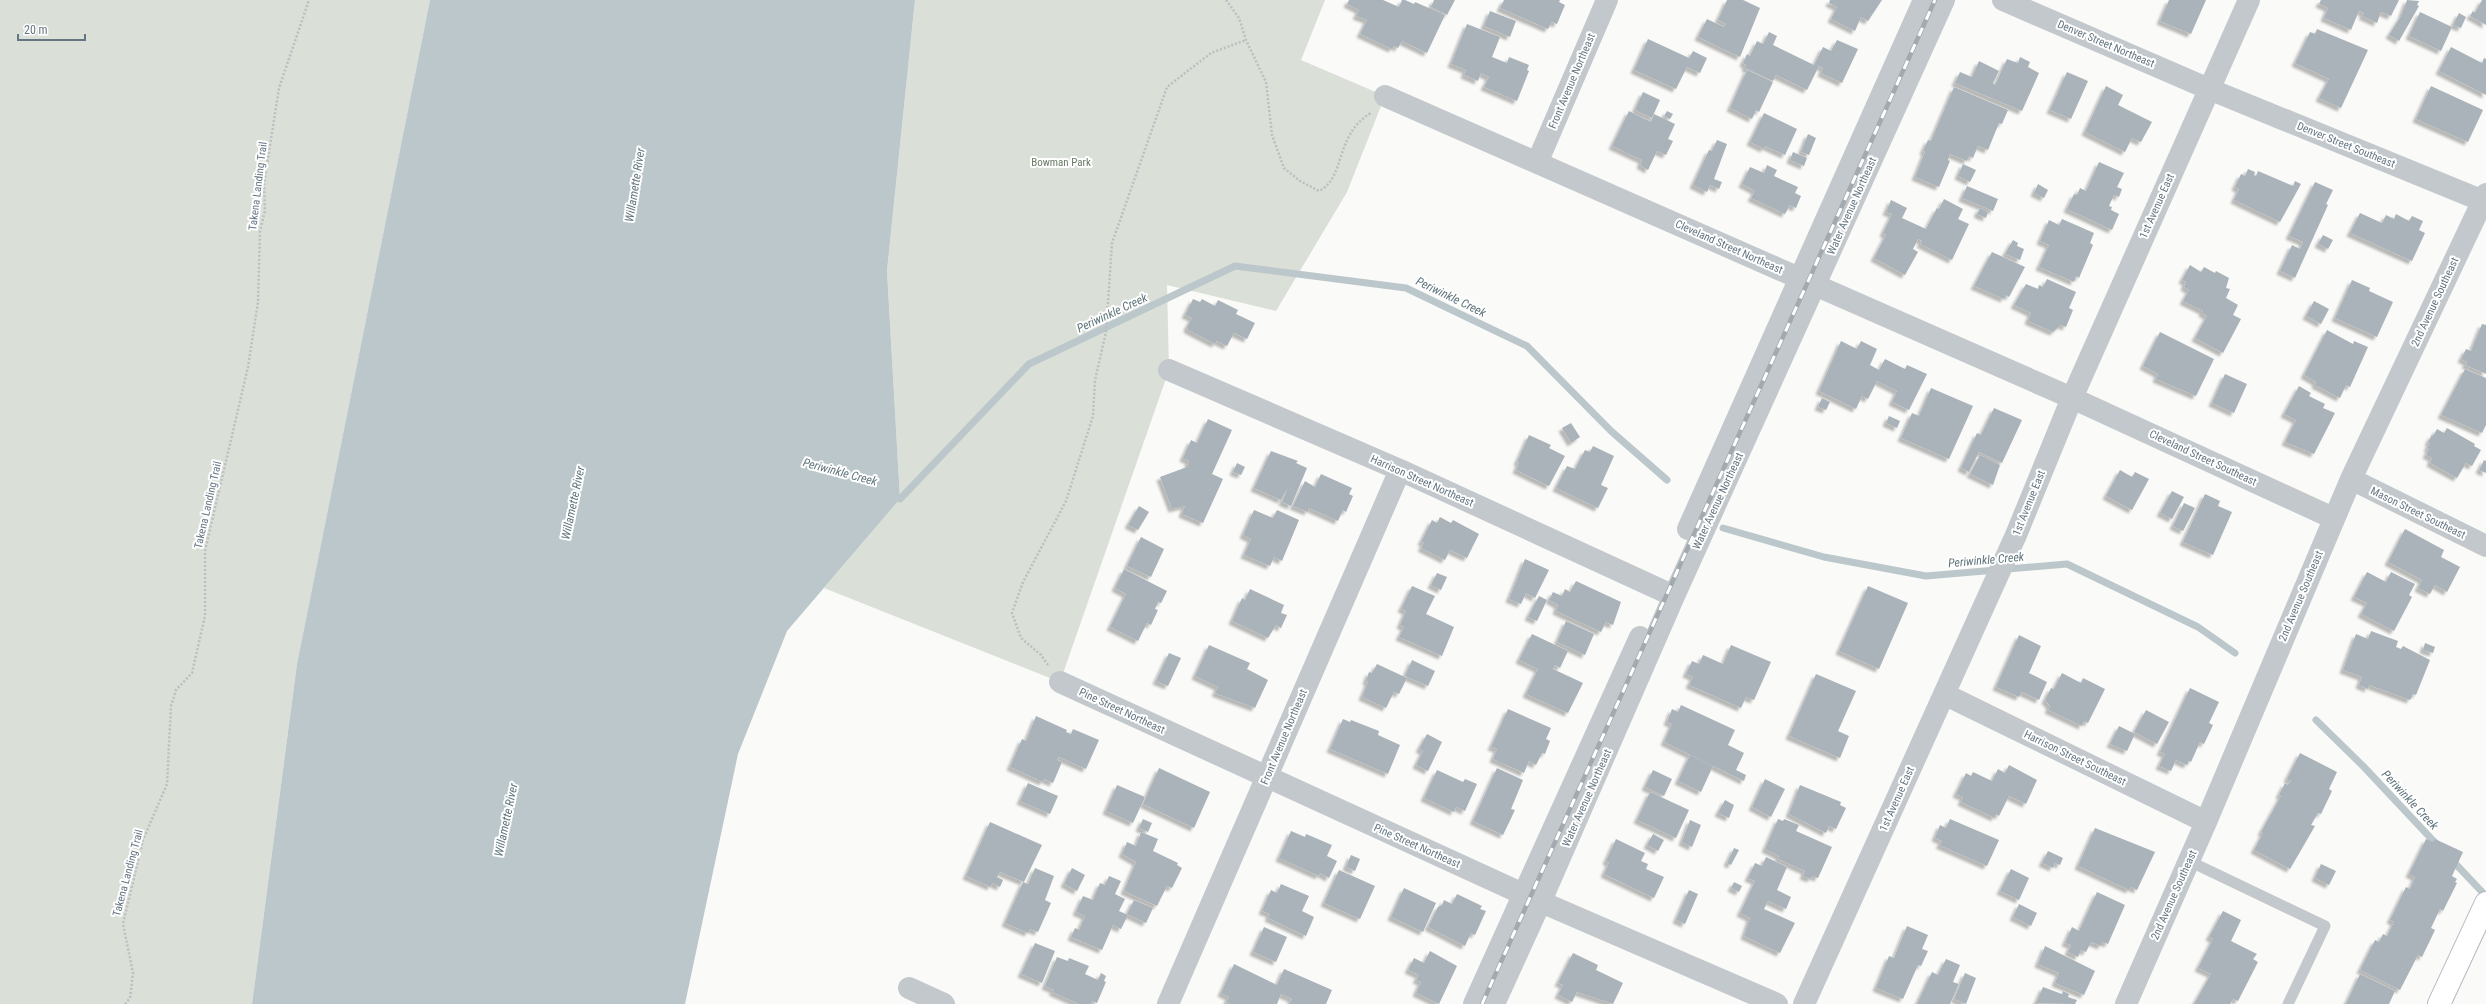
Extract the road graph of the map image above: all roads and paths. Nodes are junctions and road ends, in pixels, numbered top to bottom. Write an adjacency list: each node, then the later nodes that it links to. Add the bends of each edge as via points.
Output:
1 (309, 0): 29 (path, Takena Landing Trail, via 279,88 264,184 265,211 260,231 258,302 248,367 205,551 205,616 192,673 176,690 171,706 167,784 143,840 123,924 133,973 130,998)
2 (1226, 0): 8 (path, via 1239,18)
3 (1607, 0): 11 (street, Front Avenue Northeast)
4 (1924, 0): 13 (street, Water Avenue Northeast)
5 (1944, 0): 13 (street, Water Avenue Northeast)
6 (2003, 0): 9 (street, Denver Street Northeast)
7 (2249, 0): 9 (street, 1st Avenue East)
8 (1246, 40): 10 (path, via 1266,82 1272,135 1284,168 1300,181 1319,191 1326,188 1335,176 1345,141 1353,127 1375,111); 21 (path, via 1211,53 1167,87 1112,243 1106,332 1095,380 1093,416 1066,501 1023,582 1012,613 1021,638 1041,655)
9 (2209, 89): 12 (street, Denver Street Southeast); 15 (street, 1st Avenue East)
10 (1385, 96): 11 (street, Cleveland Street Northeast)
11 (1537, 163): 13 (street, Cleveland Street Northeast)
12 (2484, 198): 17 (street, 2nd Avenue Southeast)
13 (1809, 281): 15 (street, Cleveland Street Northeast); 20 (street, Water Avenue Northeast)
14 (1168, 370): 16 (street, Harrison Street Northeast)
15 (2072, 398): 18 (street, Cleveland Street Southeast); 22 (street, 1st Avenue East, via 2016,535)
16 (1400, 470): 20 (street, Harrison Street Northeast); 23 (street, Front Avenue Northeast)
17 (2351, 479): 18 (street, 2nd Avenue Southeast); 19 (street, Mason Street Southeast)
18 (2333, 518): 24 (street, 2nd Avenue Southeast)
19 (2486, 546)
20 (1668, 593): 26 (street, Water Avenue Northeast)
21 (1060, 682): 23 (street, Pine Street Northeast)
22 (1944, 694): 24 (street, Harrison Street Southeast); 35 (street, 1st Avenue East)
23 (1266, 778): 26 (street, Pine Street Northeast); 31 (street, Front Avenue Northeast)
24 (2206, 822): 25 (street, 2nd Avenue Southeast)
25 (2189, 860): 36 (street, 2nd Avenue Southeast); 37 (lane, via 2325,926)
26 (1533, 898): 32 (street, Water Avenue Northeast); 33 (street, Water Avenue Northeast); 34 (street, Pine Street Northeast)
27 (2486, 904): 38 (main road)
28 (909, 988): 30 (street)
29 (125, 1004)
30 (944, 1004)
31 (1168, 1004)
32 (1474, 1004)
33 (1494, 1004)
34 (1777, 1004)
35 (1804, 1004)
36 (2126, 1004)
37 (2288, 1004)
38 (2439, 1004)

